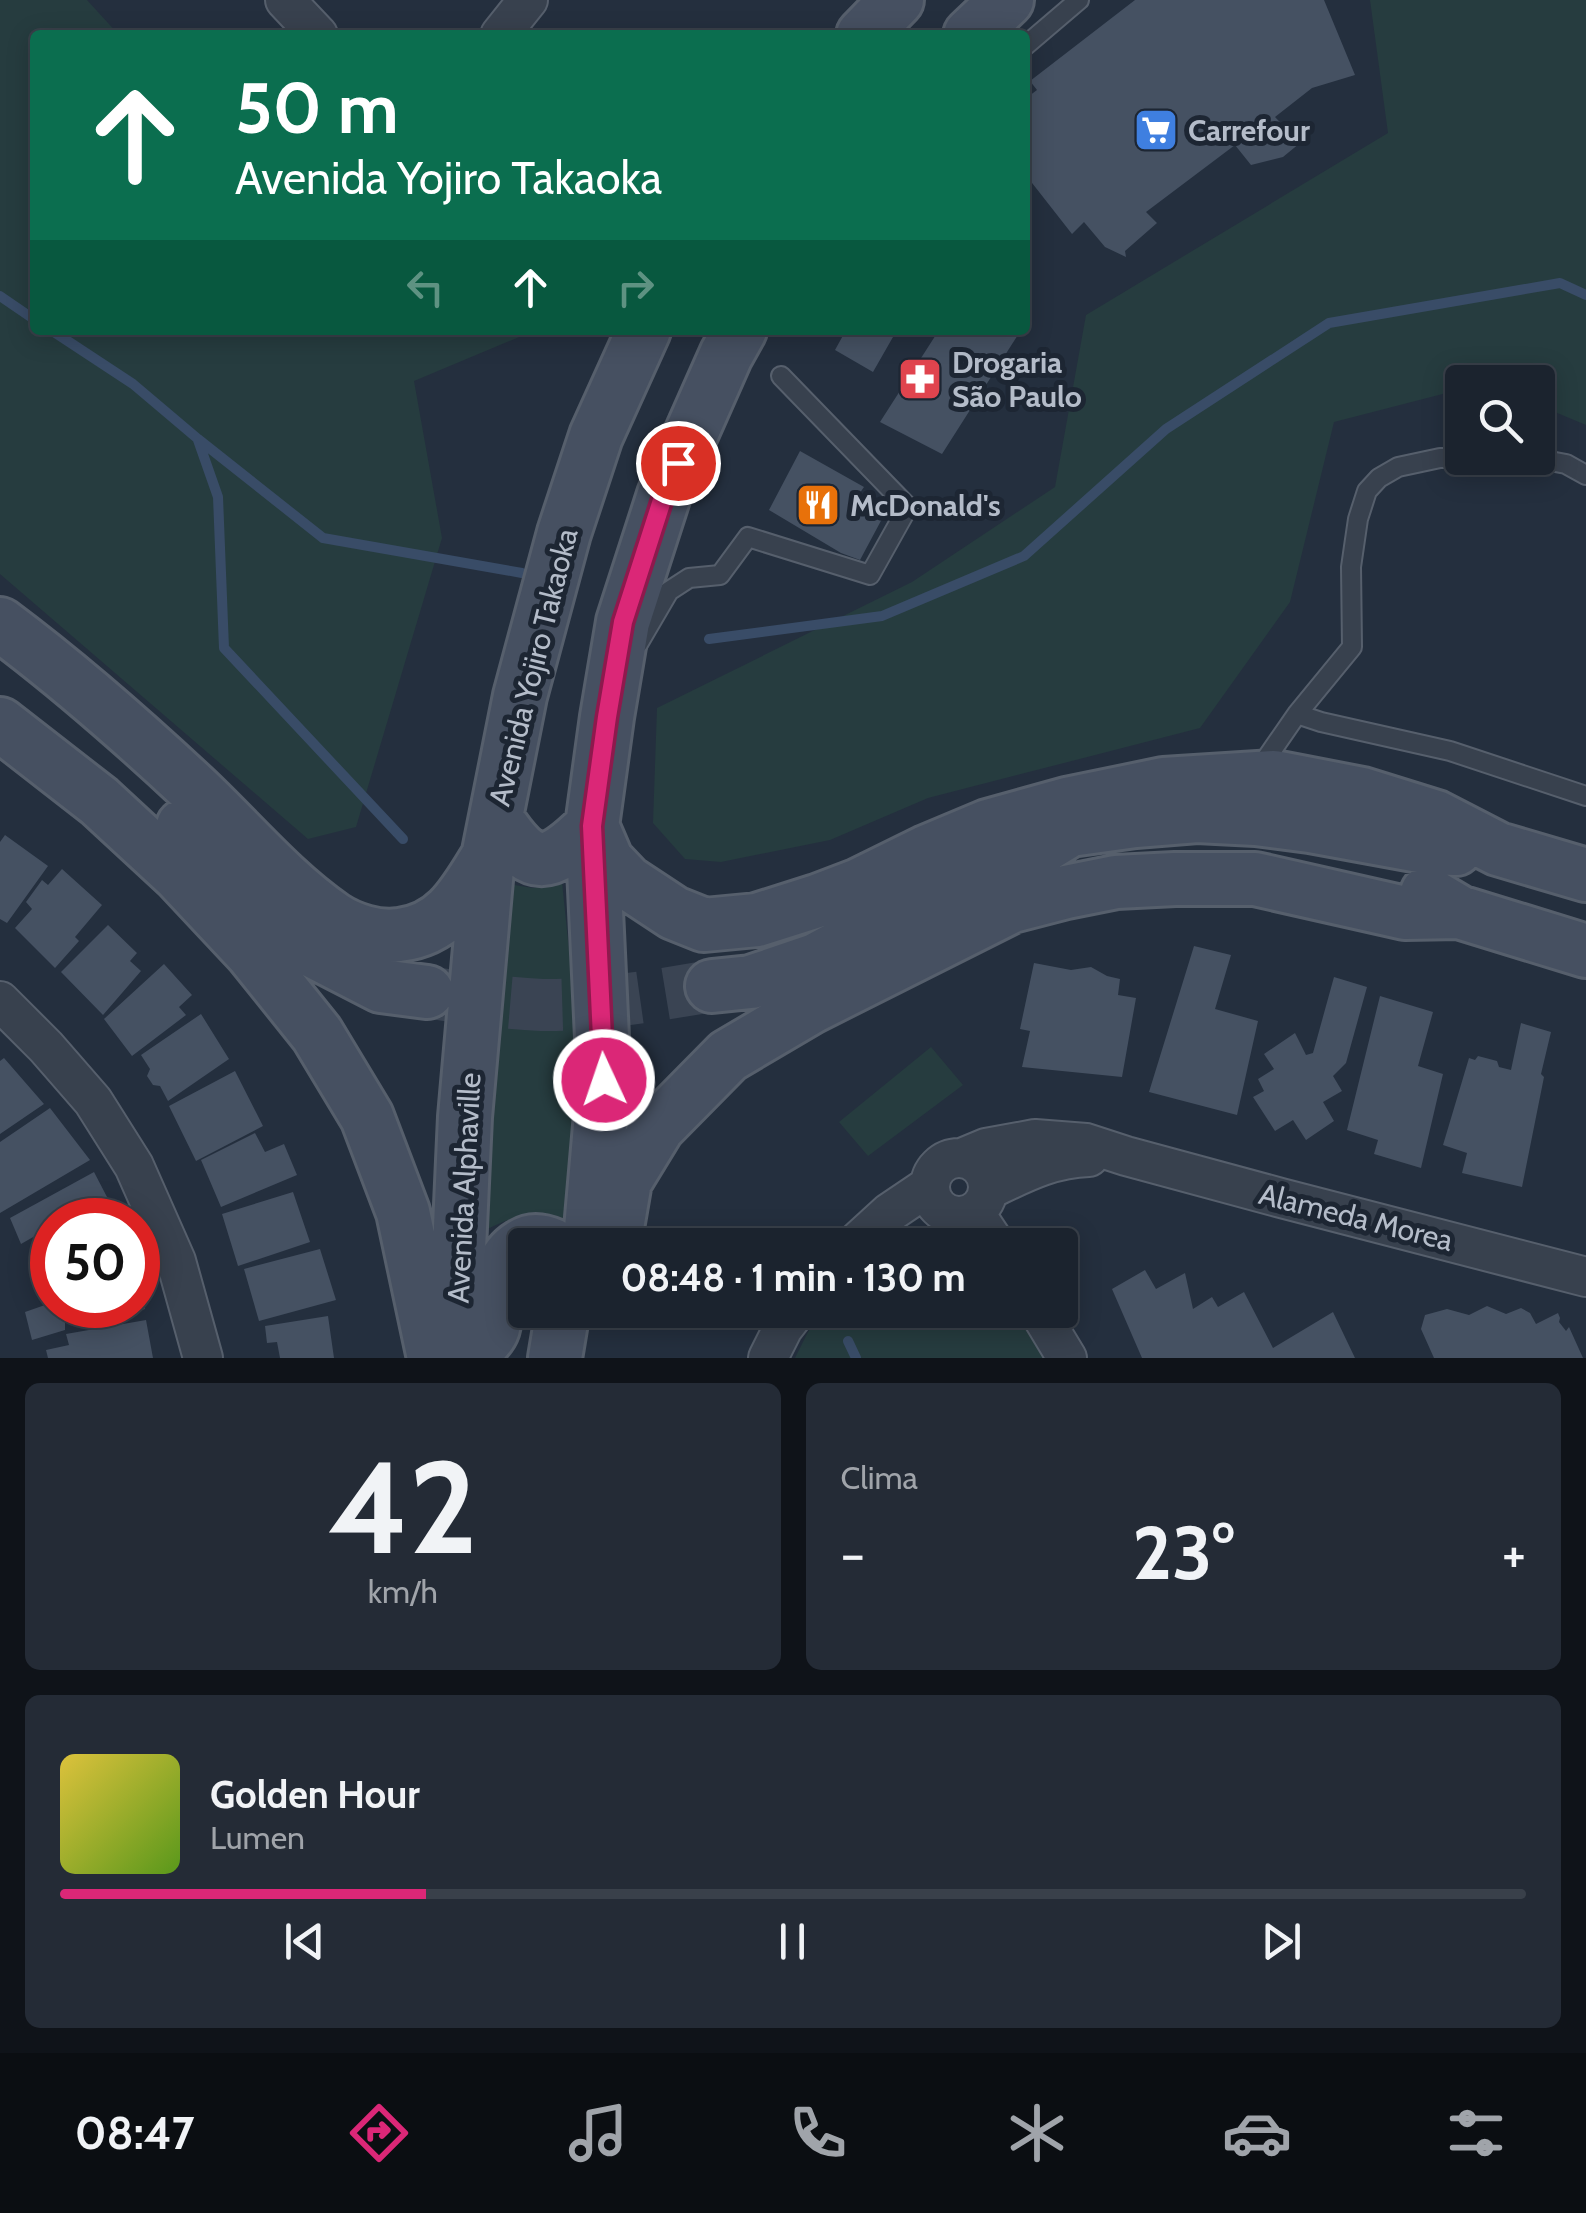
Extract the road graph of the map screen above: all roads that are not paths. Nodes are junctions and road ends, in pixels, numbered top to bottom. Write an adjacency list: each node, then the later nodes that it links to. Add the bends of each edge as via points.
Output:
1 (285, 0): 6 (street)
2 (528, 0): 7 (street)
3 (898, 0): 8 (main road)
4 (1007, 0): 9 (main road)
5 (1079, 0): 10 (lane)
6 (313, 30)
7 (504, 30)
8 (869, 30)
9 (975, 30)
10 (1030, 42)
11 (642, 335): 27 (main road, Avenida Yojiro Takaoka, via 596,436 564,533 520,696)
12 (737, 335): 19 (main road, via 664,494 623,622)
13 (781, 376): 19 (lane, via 908,507 870,576 748,537 720,574 690,578 670,591)
14 (1445, 458): 21 (lane, via 1398,467 1367,491 1351,567 1352,646)
15 (1555, 462): 16 (lane)
16 (1586, 475)
17 (0, 624): 27 (main road, via 336,920 371,934 423,928 456,907)
18 (0, 648): 26 (main road, via 126,762)
19 (612, 687): 25 (main road)
20 (0, 700): 26 (main road)
21 (1297, 714): 23 (lane); 24 (lane, via 1450,752)
22 (0, 724): 52 (main road, via 179,875 317,1034 367,1116 403,1212)
23 (1252, 778): 25 (main road, via 1164,784 1066,804 988,826 817,901 757,920 704,925 627,882 607,861); 28 (main road, via 1274,776 1362,794 1436,817)
24 (1586, 796)
25 (592, 826): 27 (main road, via 548,860); 41 (main road, via 604,1080)
26 (190, 834): 34 (main road, via 280,927 314,951 381,986)
27 (492, 838): 36 (main road, Avenida Yojiro Takaoka)
28 (1498, 849): 29 (main road, via 1430,848 1310,826 1197,816 1070,830); 30 (main road)
29 (1027, 856): 31 (main road, via 1263,851 1410,884); 33 (main road, via 976,874 816,960 752,982)
30 (1586, 875)
31 (1459, 912): 32 (main road); 42 (main road, via 1405,913 1255,879 1116,882 1012,906 728,1056 658,1127 625,1181)
32 (1586, 951)
33 (712, 986)
34 (427, 992)
35 (0, 1001): 51 (street, via 94,1102 134,1166 176,1261)
36 (473, 1018): 53 (main road, Avenida Alphaville, via 458,1274)
37 (1126, 1156): 38 (street, Alameda Morea, via 1086,1143 1035,1139); 40 (street, Alameda Morea, via 1034,1167); 46 (street, Alameda Morea)
38 (962, 1158): 39 (street, via 943,1162); 40 (street, via 985,1172)
39 (929, 1186): 40 (street, via 935,1204 958,1216); 43 (street)
40 (981, 1201): 44 (street)
41 (591, 1228)
42 (617, 1228)
43 (873, 1228)
44 (990, 1228)
45 (508, 1258): 53 (main road, via 492,1333)
46 (1586, 1277)
47 (560, 1328): 54 (main road)
48 (580, 1328): 55 (main road)
49 (784, 1328): 56 (street)
50 (1049, 1328): 57 (street)
51 (203, 1358)
52 (434, 1358)
53 (462, 1358)
54 (555, 1358)
55 (575, 1358)
56 (768, 1358)
57 (1068, 1358)

